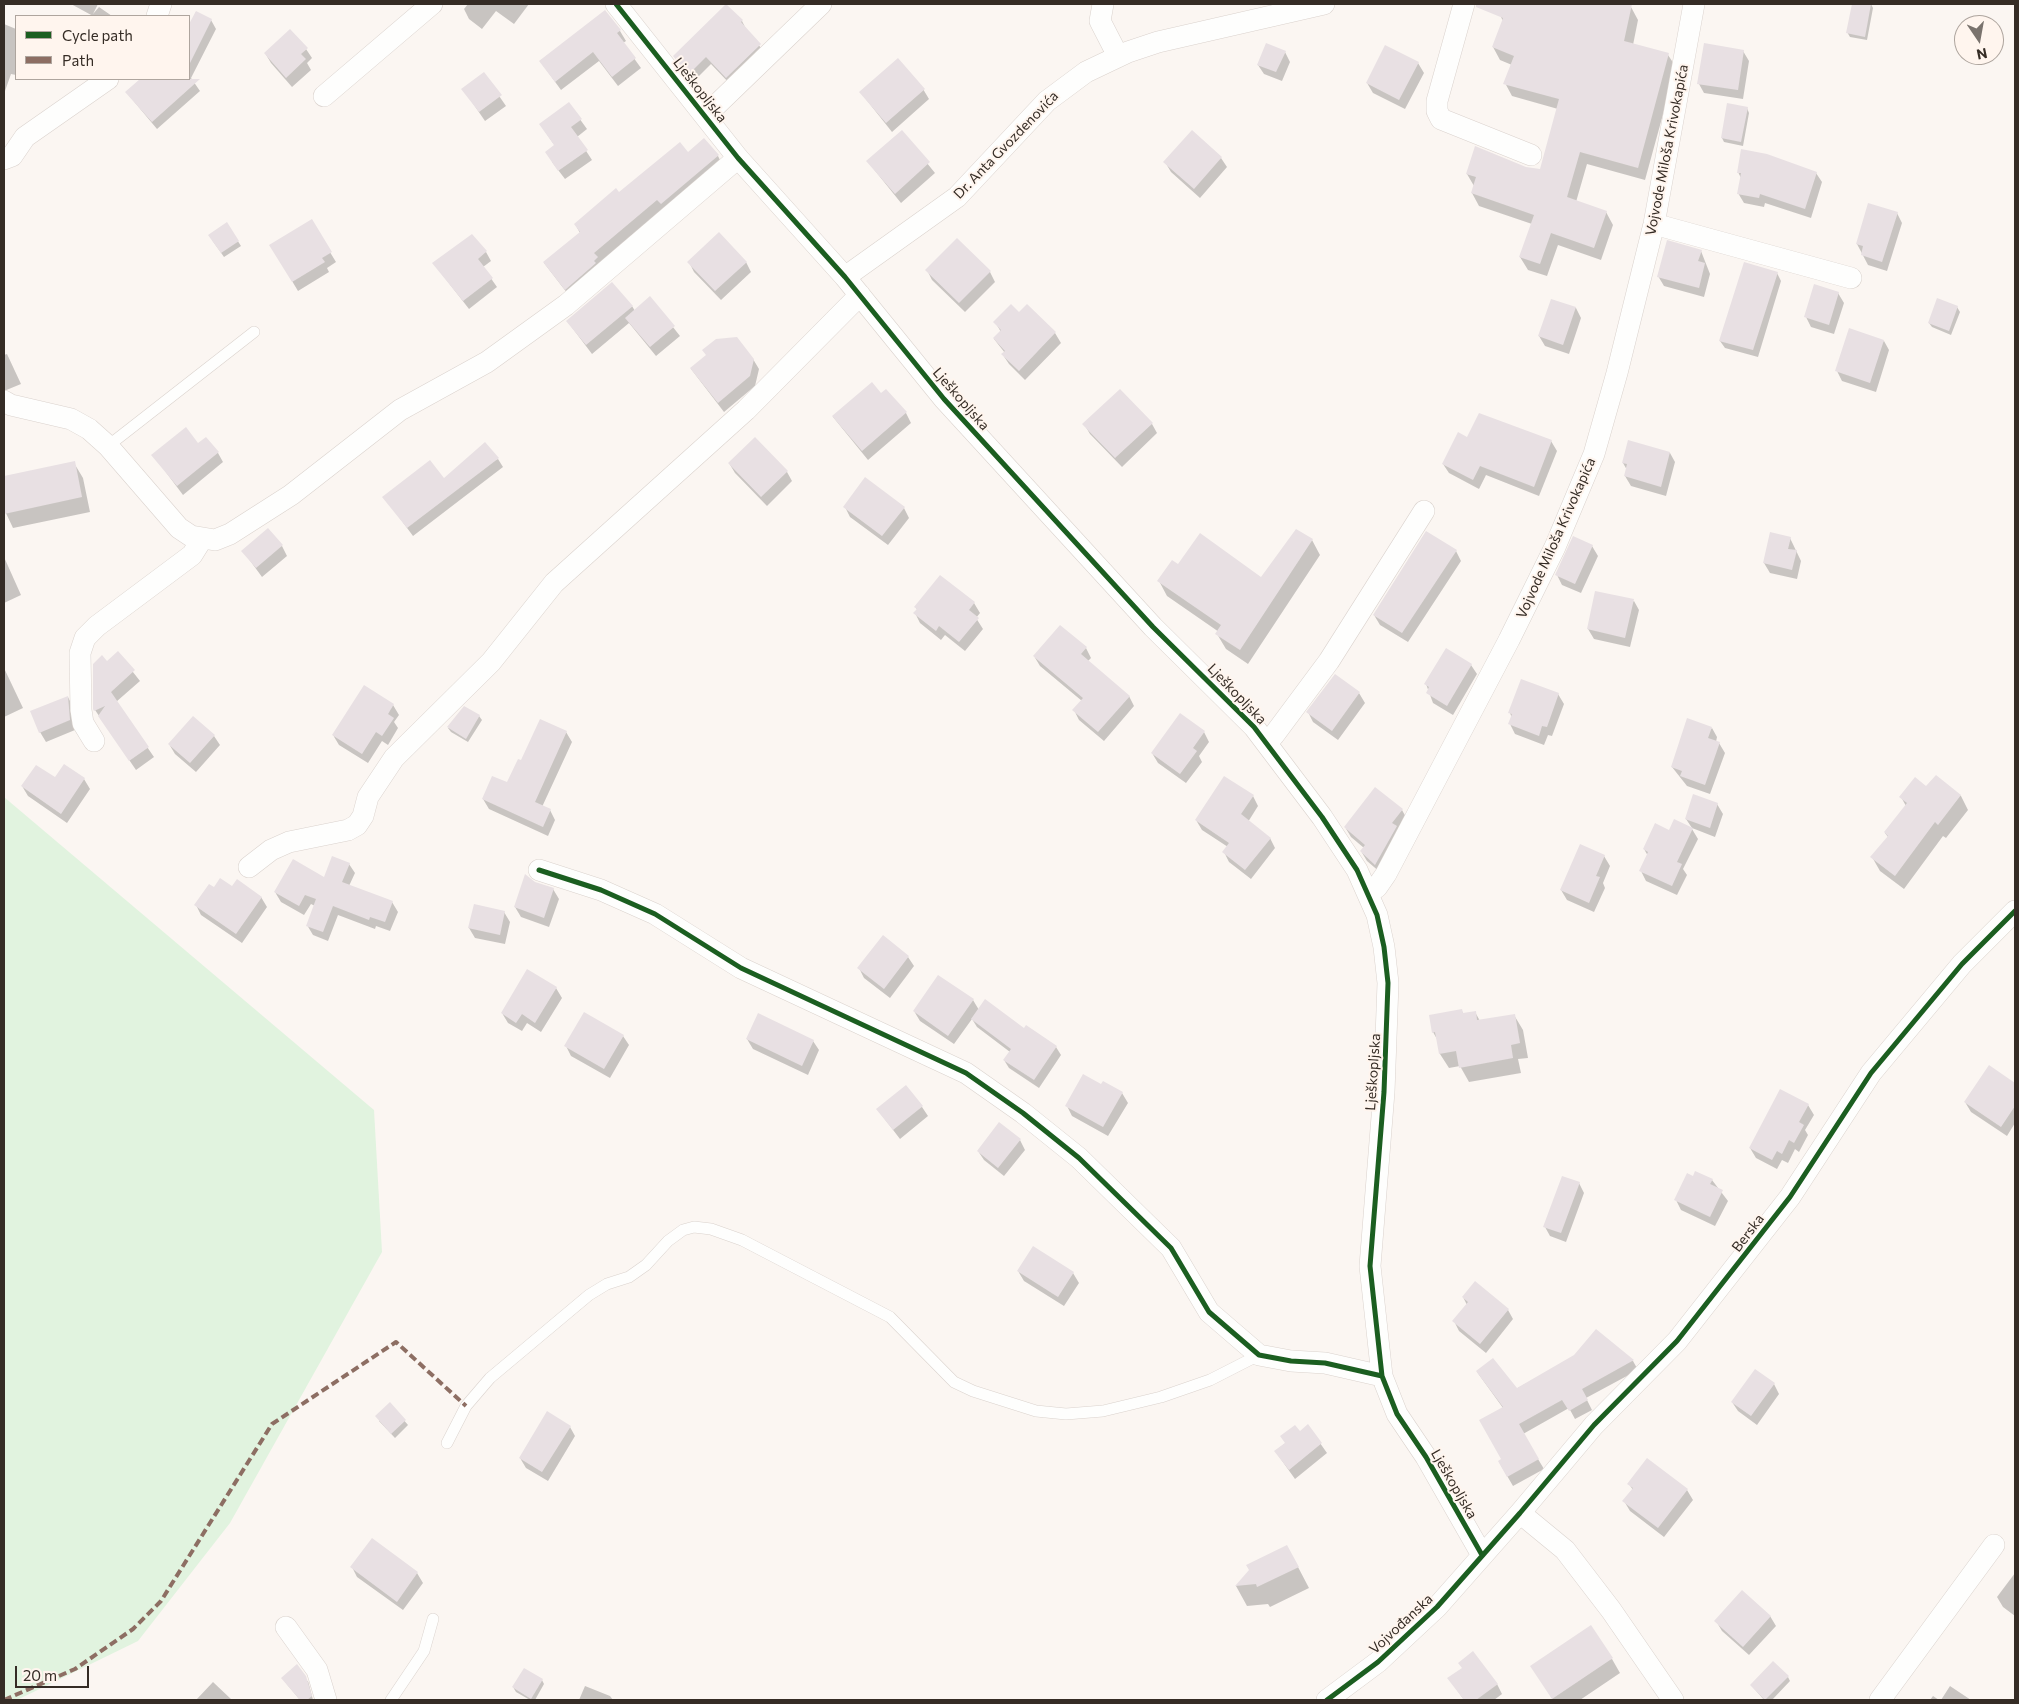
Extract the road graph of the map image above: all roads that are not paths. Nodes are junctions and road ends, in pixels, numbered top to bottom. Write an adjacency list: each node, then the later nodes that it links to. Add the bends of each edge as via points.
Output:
1 (432, 4): 10 (street)
2 (820, 4): 11 (street)
3 (1103, 4): 8 (street, via 1100,21)
4 (1324, 4): 8 (street, Dr. Anta Gvozdenovića, via 1158,42)
5 (1464, 4): 12 (street, via 1436,101 1437,111 1441,119)
6 (1694, 4): 15 (street, Vojvode Miloša Krivokapića)
7 (620, 5): 11 (street, Lješkopljska)
8 (1118, 56): 16 (street, Dr. Anta Gvozdenovića, via 1058,91 957,197)
9 (107, 80): 14 (street, via 39,126 25,137 12,156)
10 (324, 96)
11 (706, 115): 13 (street, Lješkopljska)
12 (1531, 155)
13 (738, 158): 16 (street, Lješkopljska); 23 (street, via 566,305 487,362 400,410 290,495 241,528 215,540)
14 (4, 159)
15 (1654, 224): 17 (street); 28 (street, Vojvode Miloša Krivokapića, via 1594,454 1555,547 1386,874)
16 (845, 277): 18 (street, Lješkopljska)
17 (1851, 278)
18 (860, 295): 25 (street, Lješkopljska, via 944,399 1153,627); 26 (street, via 746,410 554,583 491,662 394,758 368,797 358,824 348,830 289,842 271,850)
19 (254, 332): 21 (lane)
20 (6, 407): 21 (street, via 71,419 89,429)
21 (108, 446): 23 (street, via 179,528)
22 (1424, 511): 25 (street, via 1329,662)
23 (202, 539): 24 (street, via 197,551 96,626 85,638 80,654 81,710 83,723)
24 (94, 741)
25 (1266, 742): 28 (street, Lješkopljska, via 1343,846)
26 (249, 867)
27 (540, 870): 30 (street, via 600,890 656,914 741,968 966,1073 1023,1113 1086,1165 1171,1248 1209,1312)
28 (1369, 893): 31 (street, Lješkopljska, via 1384,947 1388,983 1386,1056 1370,1266)
29 (2015, 911): 33 (street, Berska, via 1962,964 1871,1073 1790,1197 1677,1341 1594,1425)
30 (1259, 1355): 31 (street, via 1291,1361 1325,1362); 32 (lane, via 1210,1380 1151,1399 1103,1411 1066,1414 1036,1411 954,1382 890,1317 742,1240 711,1229 694,1227 683,1230 668,1241 629,1278 607,1284 589,1295 490,1378 466,1406)
31 (1382, 1376): 35 (street, Lješkopljska, via 1397,1414 1426,1457)
32 (447, 1444)
33 (1520, 1513): 35 (street, Berska); 41 (street, via 1565,1550)
34 (1994, 1545): 42 (street)
35 (1482, 1555): 40 (street, Vojvođanska, via 1430,1613 1378,1662)
36 (433, 1619): 39 (lane, via 424,1651)
37 (286, 1627): 38 (street, via 317,1670)
38 (326, 1700)
39 (391, 1700)
40 (1327, 1700)
41 (1673, 1700)
42 (1880, 1700)

